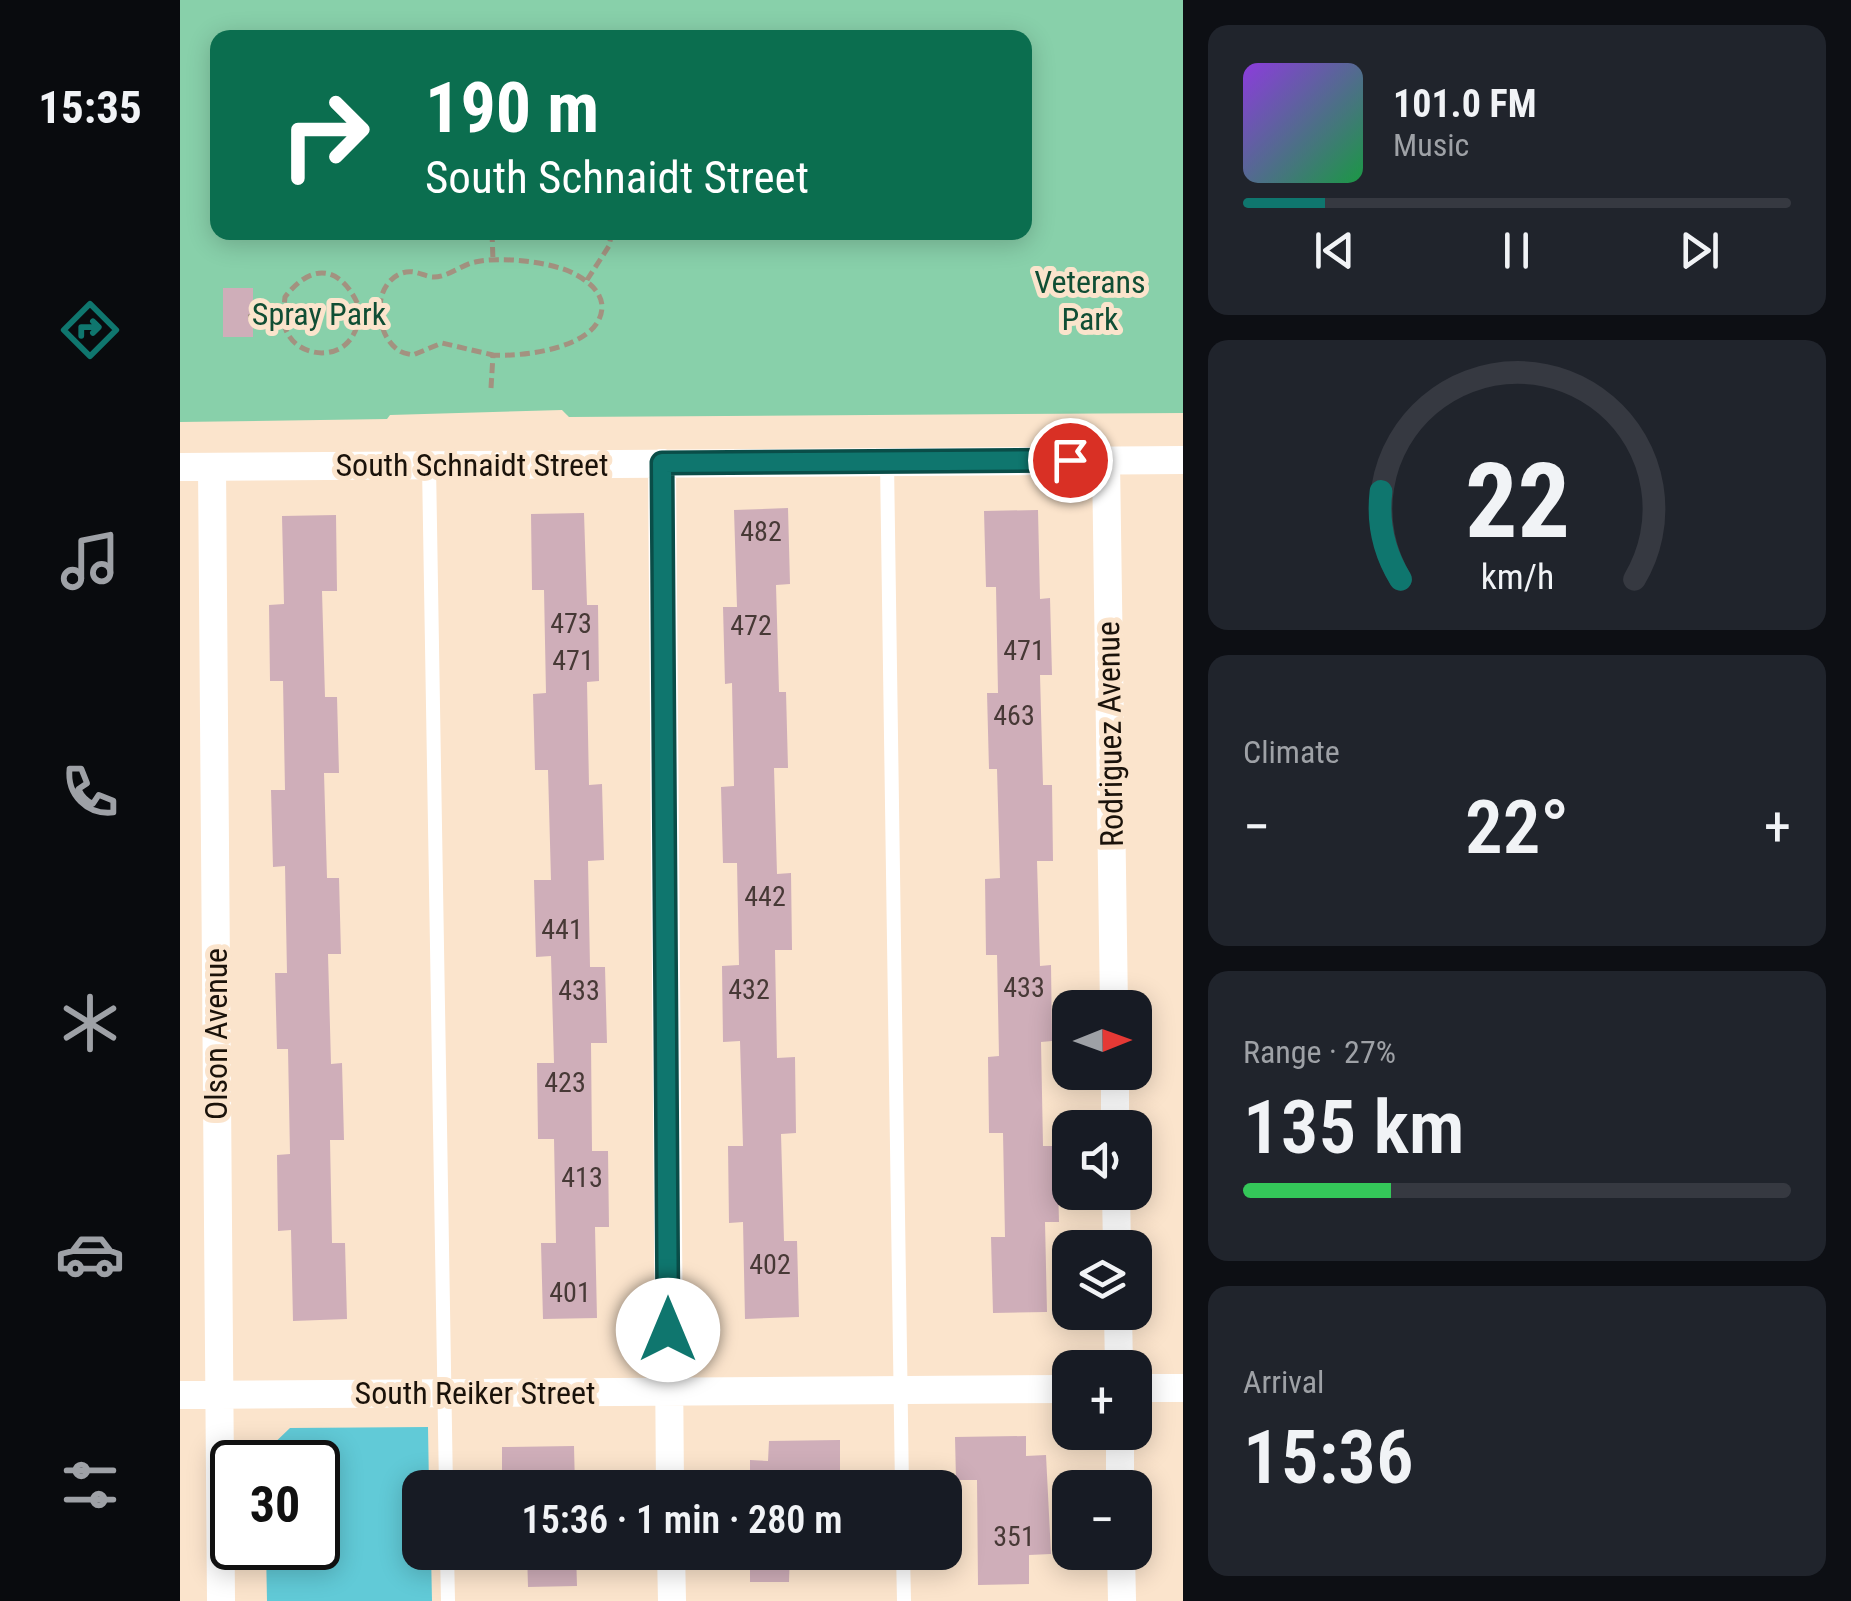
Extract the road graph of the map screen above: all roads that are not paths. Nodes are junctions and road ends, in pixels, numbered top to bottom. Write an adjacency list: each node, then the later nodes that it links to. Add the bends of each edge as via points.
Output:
1 (1106, 460): 2 (street, South Schnaidt Street); 3 (street, South Schnaidt Street); 8 (street, Rodriguez Avenue)
2 (1183, 460)
3 (887, 462): 4 (street, South Schnaidt Street); 12 (lane)
4 (662, 463): 5 (street, South Schnaidt Street); 13 (street)
5 (430, 465): 7 (street, South Schnaidt Street); 14 (lane)
6 (180, 467): 7 (street, South Schnaidt Street)
7 (212, 467): 16 (street, Olson Avenue)
8 (1114, 990)
9 (1052, 1388): 12 (street, South Reiker Street)
10 (1152, 1388): 11 (street)
11 (1183, 1388)
12 (901, 1390): 13 (street, South Reiker Street); 19 (lane)
13 (669, 1392): 14 (street, South Reiker Street); 18 (street)
14 (444, 1393): 16 (street, South Reiker Street); 17 (lane)
15 (180, 1395): 16 (street, South Reiker Street)
16 (218, 1395): 24 (street, Olson Avenue)
17 (446, 1470)
18 (670, 1470)
19 (902, 1470)
20 (447, 1570): 25 (lane)
21 (671, 1570): 26 (street)
22 (903, 1570): 27 (lane)
23 (1121, 1570): 28 (street)
24 (221, 1601)
25 (448, 1601)
26 (672, 1601)
27 (904, 1601)
28 (1122, 1601)

